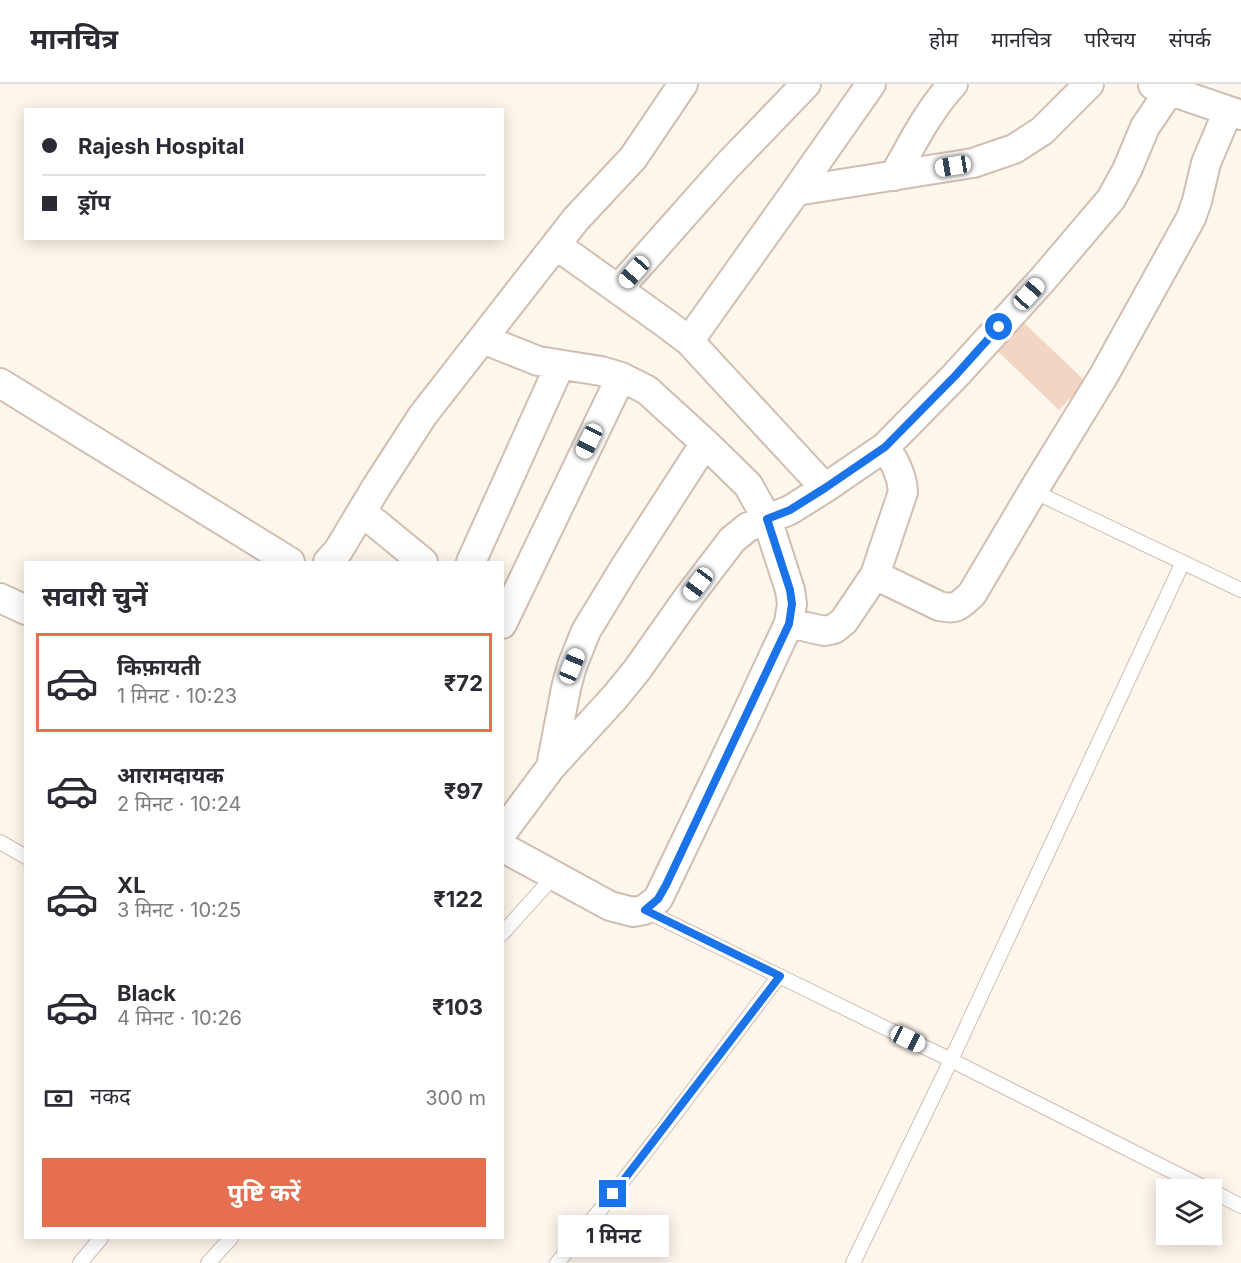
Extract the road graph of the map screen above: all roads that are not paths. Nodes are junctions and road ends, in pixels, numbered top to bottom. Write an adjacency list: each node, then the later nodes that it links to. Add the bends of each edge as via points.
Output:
1 (683, 84): 10 (street, via 633,158)
2 (806, 84): 11 (street)
3 (870, 84): 9 (street)
4 (953, 84): 8 (street, via 929,113)
5 (1089, 84): 8 (street, via 1042,131 1014,149 973,163)
6 (1165, 86): 7 (street); 18 (street, via 1111,199 955,376)
7 (1234, 113): 20 (street, via 1206,163 1191,218 1104,375)
8 (894, 176): 9 (street)
9 (796, 191): 13 (street)
10 (556, 245): 11 (street); 12 (street)
11 (618, 289): 13 (street)
12 (483, 339): 14 (street, via 538,362); 21 (street, via 423,415)
13 (689, 342): 19 (street)
14 (561, 365): 15 (street); 26 (street)
15 (621, 377): 17 (street, via 647,390); 32 (street)
16 (0, 383): 23 (street)
17 (705, 443): 22 (street, via 748,485); 34 (street, via 586,631 566,688)
18 (885, 447): 19 (street); 28 (street, via 896,463 903,492)
19 (825, 488): 22 (street)
20 (1033, 491): 27 (lane); 28 (street, via 972,594 961,605 950,609 939,606)
21 (362, 512): 24 (street); 25 (street)
22 (767, 519): 33 (street, via 790,590); 34 (street, via 747,527 732,540 637,670)
23 (288, 561)
24 (329, 561)
25 (422, 561)
26 (471, 561)
27 (1183, 562): 29 (lane); 43 (lane)
28 (875, 574): 33 (street, via 844,621 834,629 824,632)
29 (1241, 590)
30 (0, 598): 31 (street)
31 (24, 609)
32 (504, 620)
33 (789, 624): 40 (street, via 666,885)
34 (551, 767): 35 (street)
35 (504, 830)
36 (0, 842): 38 (lane)
37 (504, 848): 39 (street)
38 (24, 856)
39 (554, 876): 40 (street, via 610,906 633,912); 41 (lane)
40 (645, 910): 42 (lane)
41 (504, 932)
42 (780, 976): 43 (lane); 51 (lane)
43 (951, 1060): 44 (lane); 52 (lane)
44 (1188, 1179)
45 (1222, 1196): 46 (lane)
46 (1241, 1206)
47 (99, 1239): 49 (lane)
48 (230, 1239): 50 (lane)
49 (80, 1263)
50 (208, 1263)
51 (557, 1263)
52 (853, 1263)

